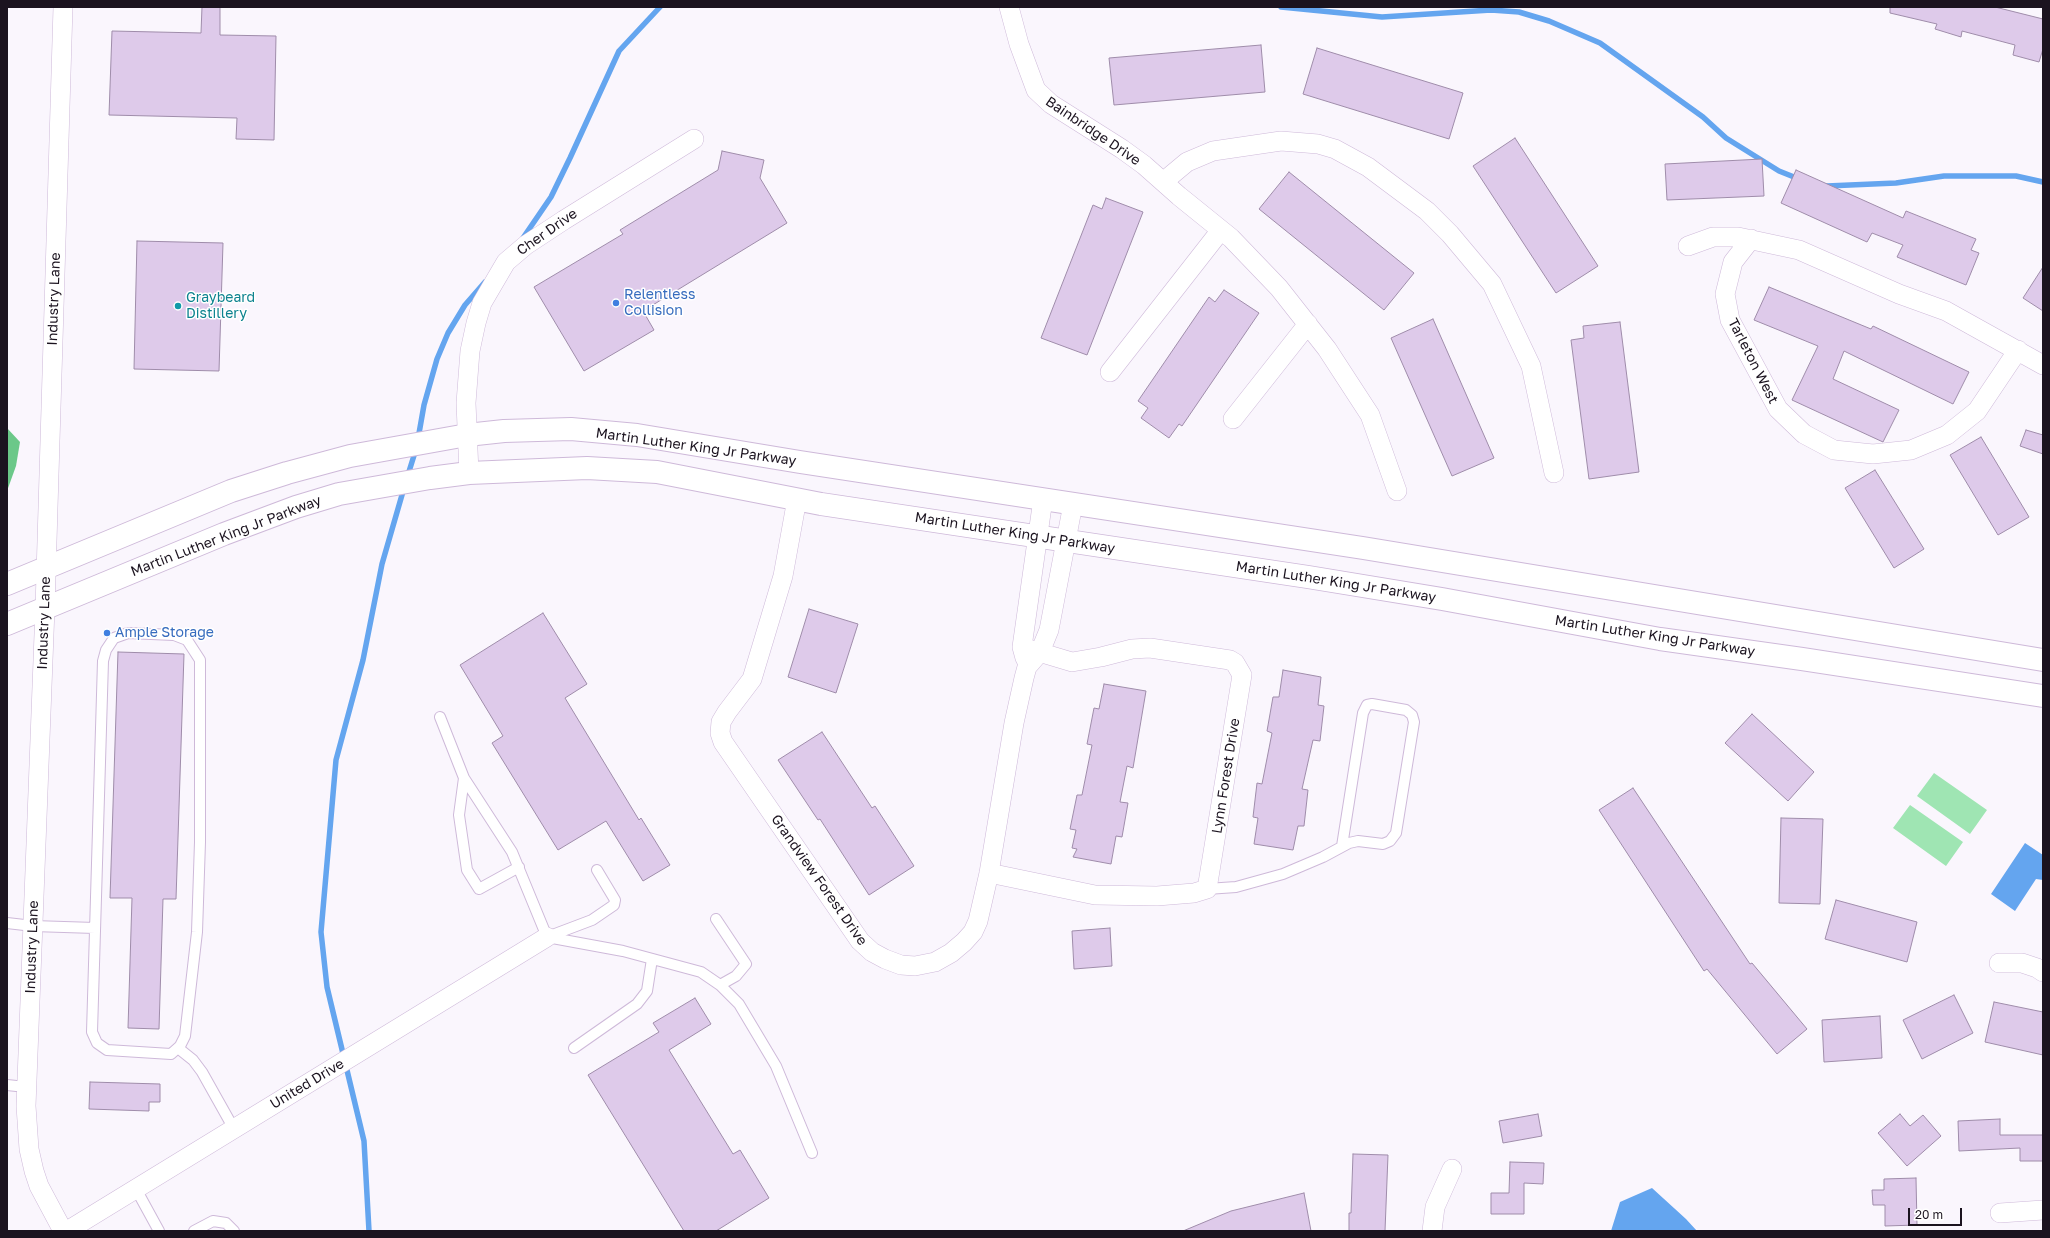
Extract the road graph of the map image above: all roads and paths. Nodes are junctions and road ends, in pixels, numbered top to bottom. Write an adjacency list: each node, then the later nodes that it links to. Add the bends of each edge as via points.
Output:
1 (63, 7): 22 (street, Industry Lane)
2 (1009, 7): 4 (street, Bainbridge Drive, via 1036,90 1052,104 1122,149)
3 (694, 139): 13 (street, Cher Drive, via 564,220 526,245 506,262 482,303 476,323 466,382)
4 (1163, 182): 5 (street, Bainbridge Drive); 15 (street, via 1186,162 1212,151 1281,141 1318,144 1335,149 1368,167 1427,211 1492,284 1531,366)
5 (1221, 230): 8 (street, Bainbridge Drive, via 1279,288); 11 (street)
6 (1751, 239): 7 (street, via 1713,237); 9 (street, via 1798,250 1946,312); 9 (street, Tarleton West, via 1733,262 1725,294 1730,320 1778,409 1804,434 1834,450 1873,454 1911,450 1947,435 1977,411)
7 (1688, 246)
8 (1308, 324): 12 (street); 16 (street, Bainbridge Drive, via 1370,415)
9 (2018, 350): 10 (street)
10 (2043, 365)
11 (1110, 372)
12 (1233, 420)
13 (467, 435): 14 (street, Cher Drive); 18 (main road, Martin Luther King Jr Parkway, via 571,429 637,436); 22 (main road, Martin Luther King Jr Parkway, via 350,456 230,491)
14 (469, 473): 17 (main road, Martin Luther King Jr Parkway, via 587,468 657,472); 24 (main road, Martin Luther King Jr Parkway, via 339,494 296,507)
15 (1554, 473)
16 (1397, 491)
17 (797, 499): 20 (main road, Martin Luther King Jr Parkway); 34 (street, Grandview Forest Drive, via 781,583 752,679 721,722 720,733 723,742 860,942 872,952 901,964 915,966 935,962 951,953 973,932)
18 (1043, 499): 19 (main road, Martin Luther King Jr Parkway); 20 (street, Grandview Forest Drive)
19 (1073, 504): 21 (street); 27 (main road, Martin Luther King Jr Parkway, via 1364,548)
20 (1037, 538): 21 (main road, Martin Luther King Jr Parkway); 26 (street, Grandview Forest Drive)
21 (1066, 542): 26 (street, via 1049,630); 28 (main road, Martin Luther King Jr Parkway, via 1308,577 1660,639)
22 (46, 568): 23 (main road, Martin Luther King Jr Parkway); 24 (street, Industry Lane)
23 (7, 584)
24 (45, 608): 25 (main road, Martin Luther King Jr Parkway); 38 (street, Industry Lane)
25 (7, 624)
26 (1031, 650): 34 (street, Grandview Forest Drive, via 1014,723); 35 (street, Lynn Forest Drive, via 1072,662 1132,649 1150,648 1230,660 1239,668 1242,674)
27 (2043, 660)
28 (2043, 696)
29 (440, 717): 30 (lane)
30 (464, 778): 32 (lane); 32 (lane, via 459,815 467,870 479,889)
31 (1342, 846): 31 (lane, via 1358,841 1383,844 1390,841 1396,833 1414,722 1412,715 1406,710 1372,704 1367,706 1363,713); 35 (lane, via 1283,874 1236,887)
32 (519, 867): 40 (lane)
33 (597, 870): 40 (lane, via 615,900 614,905 592,920)
34 (989, 873): 35 (street, via 1095,895 1157,896 1194,893)
35 (1207, 889)
36 (716, 919): 44 (lane, via 746,964 736,976)
37 (7, 923): 38 (lane)
38 (33, 926): 39 (lane); 48 (street, Industry Lane)
39 (95, 928): 45 (lane, via 92,1032 97,1043 107,1050 171,1054); 45 (lane, via 103,661 106,650 114,638 128,633 174,635 187,640 200,660 200,842 197,932 185,1036)
40 (547, 937): 41 (lane); 49 (street, United Drive)
41 (652, 959): 44 (lane, via 701,972); 46 (lane, via 646,991 637,1004)
42 (1999, 963): 43 (street, via 2022,963)
43 (2043, 972)
44 (720, 985): 50 (lane, via 739,1004 776,1066)
45 (178, 1048): 49 (lane, via 193,1060 202,1072)
46 (574, 1048)
47 (7, 1085): 48 (lane)
48 (26, 1087): 55 (street, Industry Lane, via 27,1130 34,1171 39,1186)
49 (234, 1129): 52 (street, United Drive)
50 (812, 1153)
51 (1452, 1169): 60 (street, via 1435,1207)
52 (136, 1189): 56 (street, United Drive); 57 (lane)
53 (2043, 1210): 54 (street)
54 (2000, 1213)
55 (63, 1231)
56 (67, 1231)
57 (159, 1231)
58 (194, 1231): 59 (lane, via 213,1221 226,1223)
59 (234, 1231)
60 (1432, 1231)

